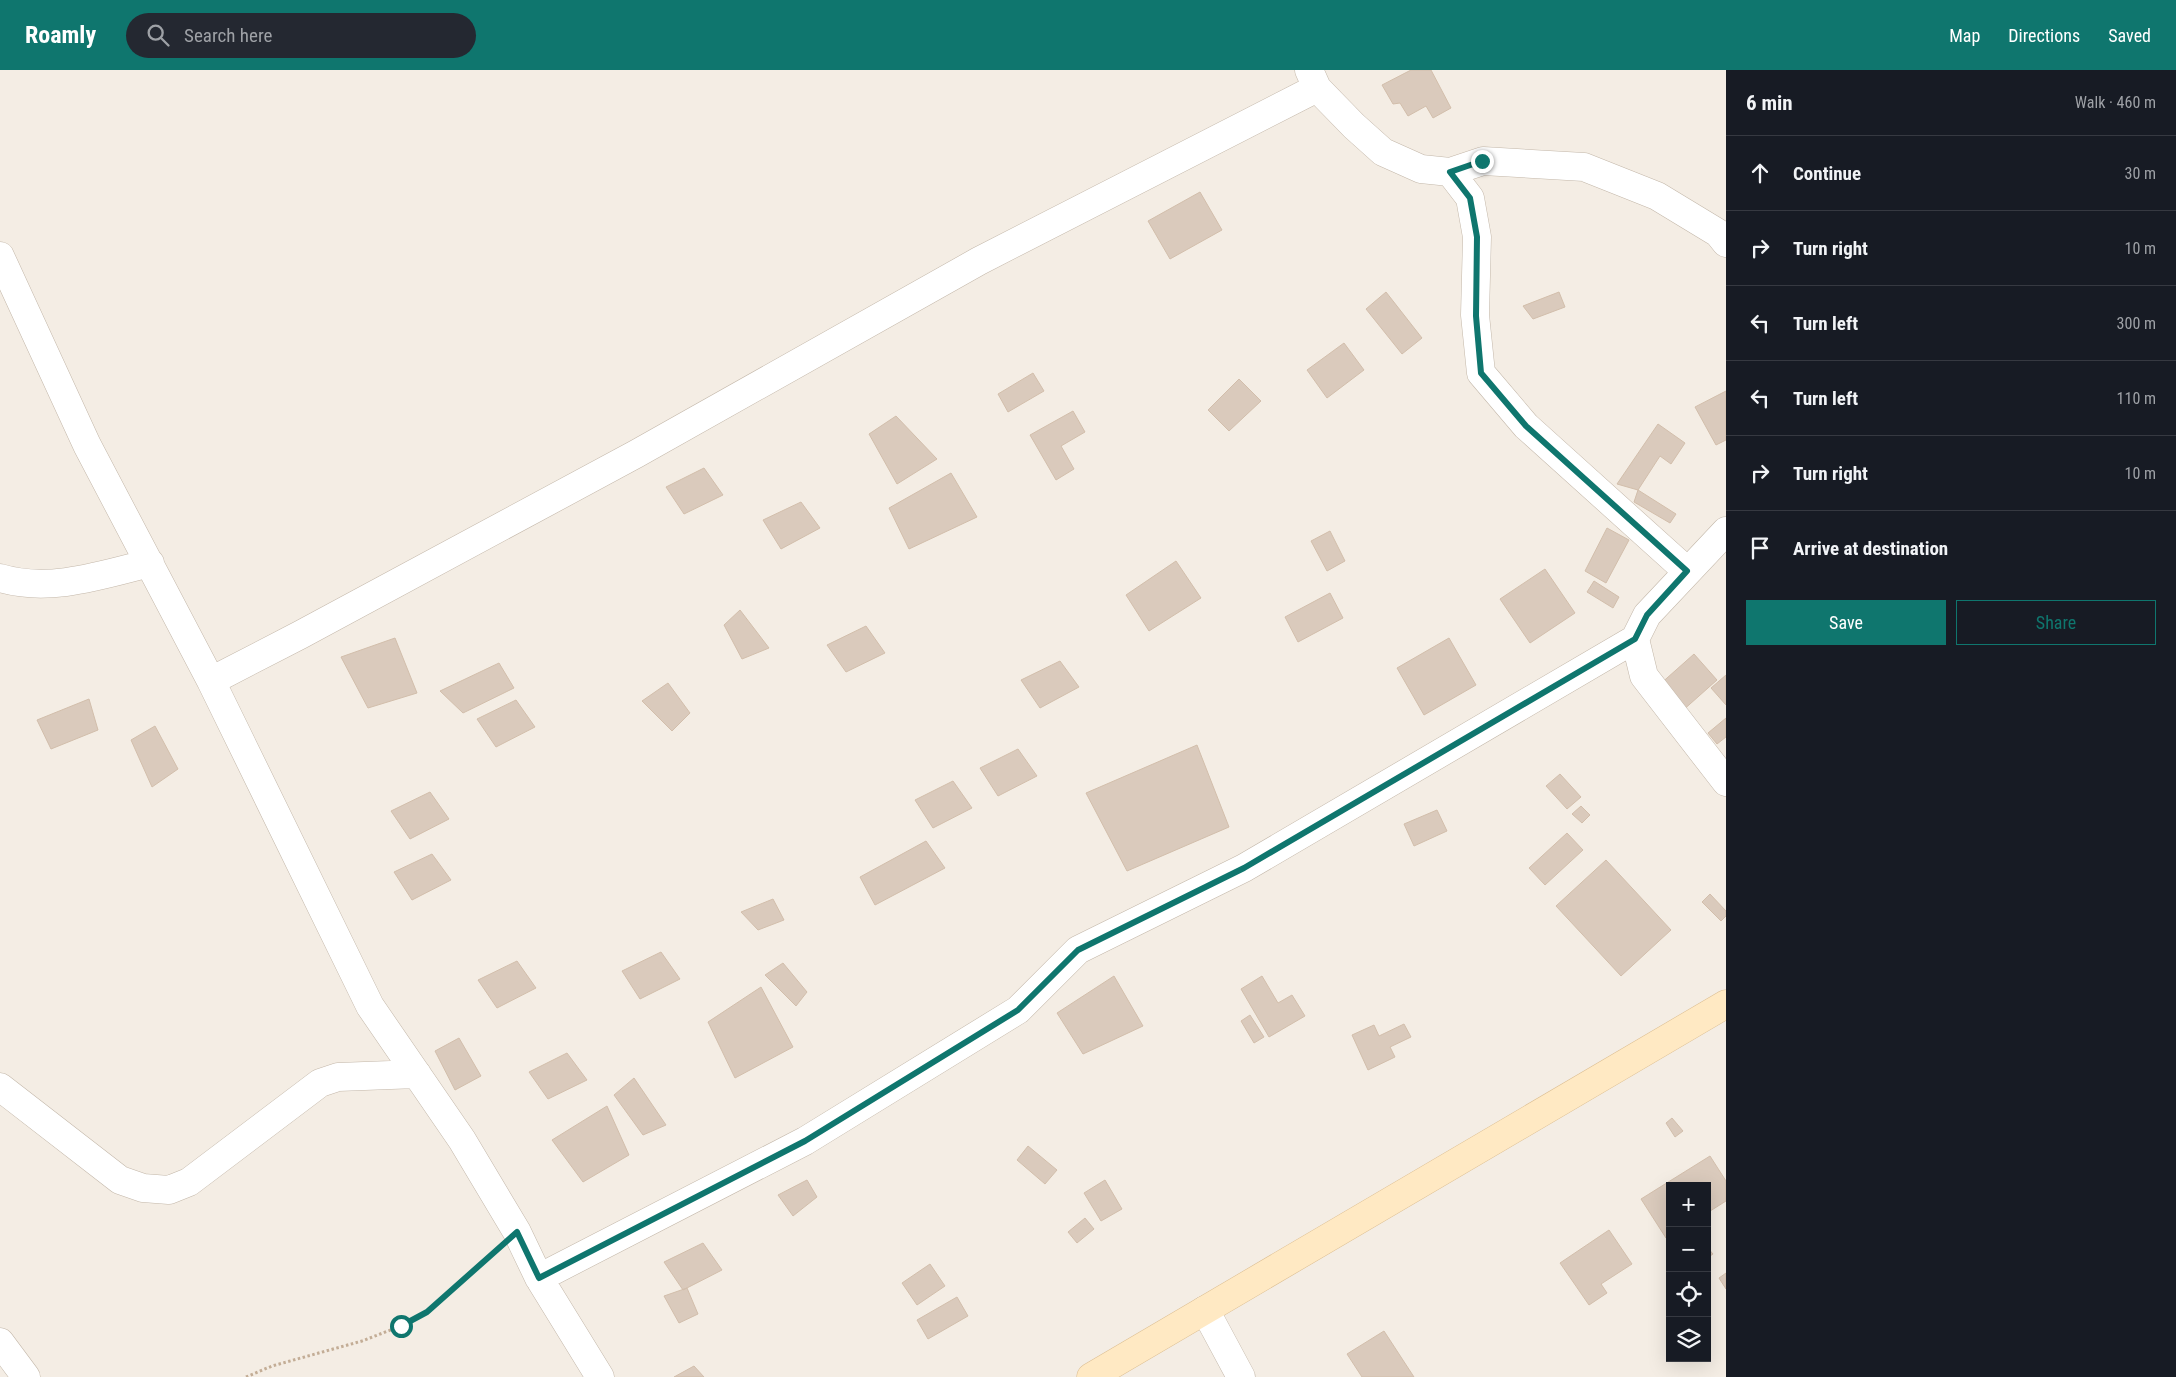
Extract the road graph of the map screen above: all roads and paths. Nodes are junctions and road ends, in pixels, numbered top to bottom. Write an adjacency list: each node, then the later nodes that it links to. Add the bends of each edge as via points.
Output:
1 (1313, 79): 2 (street, via 1354,126 1383,152 1421,169); 10 (street, via 636,454)
2 (1450, 172): 3 (street, via 1482,161 1584,167 1657,196 1718,233); 7 (street, via 1470,198 1477,237 1476,316 1481,373 1526,426)
3 (1726, 243)
4 (0, 256): 6 (street, via 87,446)
5 (1726, 531): 7 (street)
6 (150, 563): 8 (street, via 88,579 26,583); 10 (street)
7 (1687, 571): 9 (street, via 1647,615)
8 (0, 578)
9 (1635, 639): 11 (street, via 1644,676); 16 (street, via 1244,868 1078,950 1018,1010 805,1141)
10 (211, 681): 13 (street, via 370,1006)
11 (1726, 782)
12 (1726, 1004): 17 (main road)
13 (417, 1074): 14 (street, via 338,1077 320,1084 222,1159 189,1182 169,1190 143,1188 120,1180); 15 (street, via 462,1140)
14 (0, 1087)
15 (517, 1232): 16 (street); 20 (path, via 418,1317 362,1341 272,1366)
16 (539, 1278): 21 (street)
17 (1205, 1310): 22 (main road); 23 (street)
18 (0, 1342): 19 (street)
19 (26, 1377)
20 (246, 1377)
21 (600, 1377)
22 (1091, 1377)
23 (1241, 1377)

